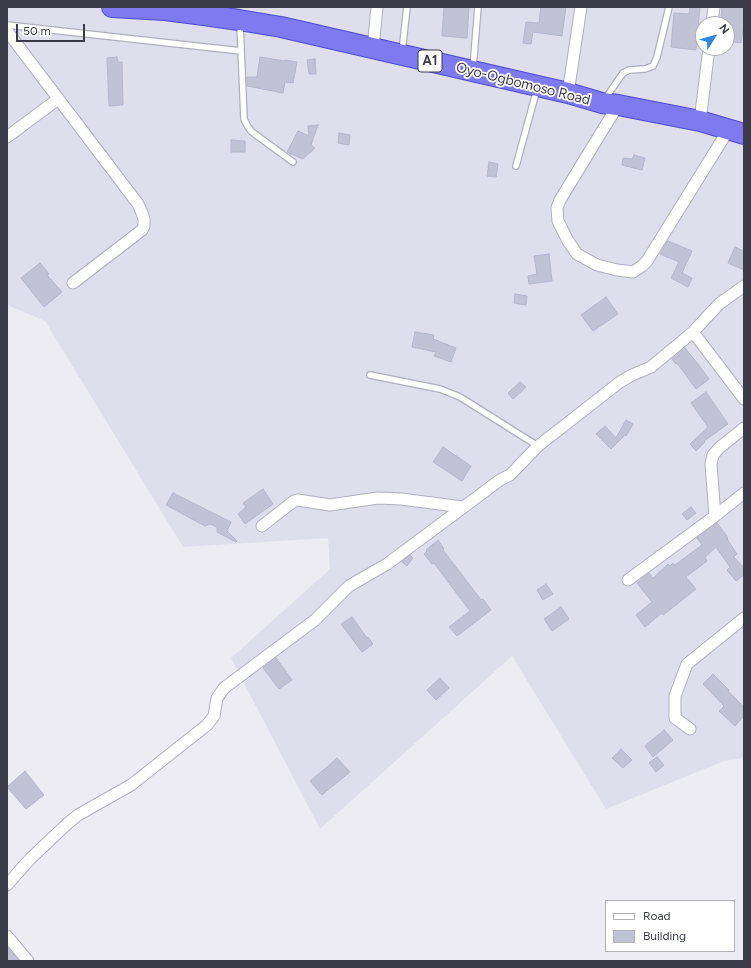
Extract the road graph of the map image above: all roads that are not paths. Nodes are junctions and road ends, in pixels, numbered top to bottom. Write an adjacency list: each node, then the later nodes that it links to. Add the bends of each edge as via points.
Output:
1 (112, 7): 7 (highway, Oyo-Ogbomoso Road / A1)
2 (377, 7): 10 (street)
3 (407, 7): 12 (lane)
4 (478, 7): 14 (lane)
5 (581, 7): 16 (street)
6 (668, 7): 18 (lane, via 657,57 652,66 623,73)
7 (241, 13): 10 (highway, Oyo-Ogbomoso Road / A1, via 281,27); 11 (lane)
8 (7, 25): 11 (lane)
9 (7, 31): 17 (street)
10 (373, 48): 12 (highway, Oyo-Ogbomoso Road / A1)
11 (241, 51): 22 (lane, via 244,118 248,127)
12 (402, 55): 14 (highway, Oyo-Ogbomoso Road / A1)
13 (708, 56): 19 (street)
14 (472, 71): 15 (highway, Oyo-Ogbomoso Road / A1)
15 (538, 86): 16 (highway, Oyo-Ogbomoso Road / A1); 23 (lane)
16 (568, 93): 18 (highway, Oyo-Ogbomoso Road / A1)
17 (58, 99): 21 (street); 24 (street, via 138,204 144,219 142,230)
18 (610, 104): 19 (highway, Oyo-Ogbomoso Road / A1); 20 (street, via 556,208 558,221 577,254 597,266 633,272 642,266)
19 (700, 121): 20 (highway, Oyo-Ogbomoso Road / A1)
20 (736, 132)
21 (7, 137)
22 (293, 162)
23 (516, 166)
24 (73, 283)
25 (744, 286): 26 (street, via 719,304)
26 (693, 332): 28 (street); 30 (street, via 651,366 620,382)
27 (370, 375): 30 (lane, via 440,389 460,397)
28 (744, 399)
29 (744, 428): 33 (street, via 713,455 711,464)
30 (538, 446): 32 (street, via 510,475)
31 (744, 493): 33 (street)
32 (463, 507): 34 (street, via 378,498 330,505 298,500); 38 (street, via 387,564 349,586 315,620 224,688 217,698 214,716 207,725 131,785 84,811 67,824)
33 (715, 516): 35 (street)
34 (262, 526)
35 (628, 580)
36 (744, 618): 37 (street, via 687,664 675,696 676,718)
37 (690, 730)
38 (7, 885)
39 (7, 936): 40 (street)
40 (28, 961)

